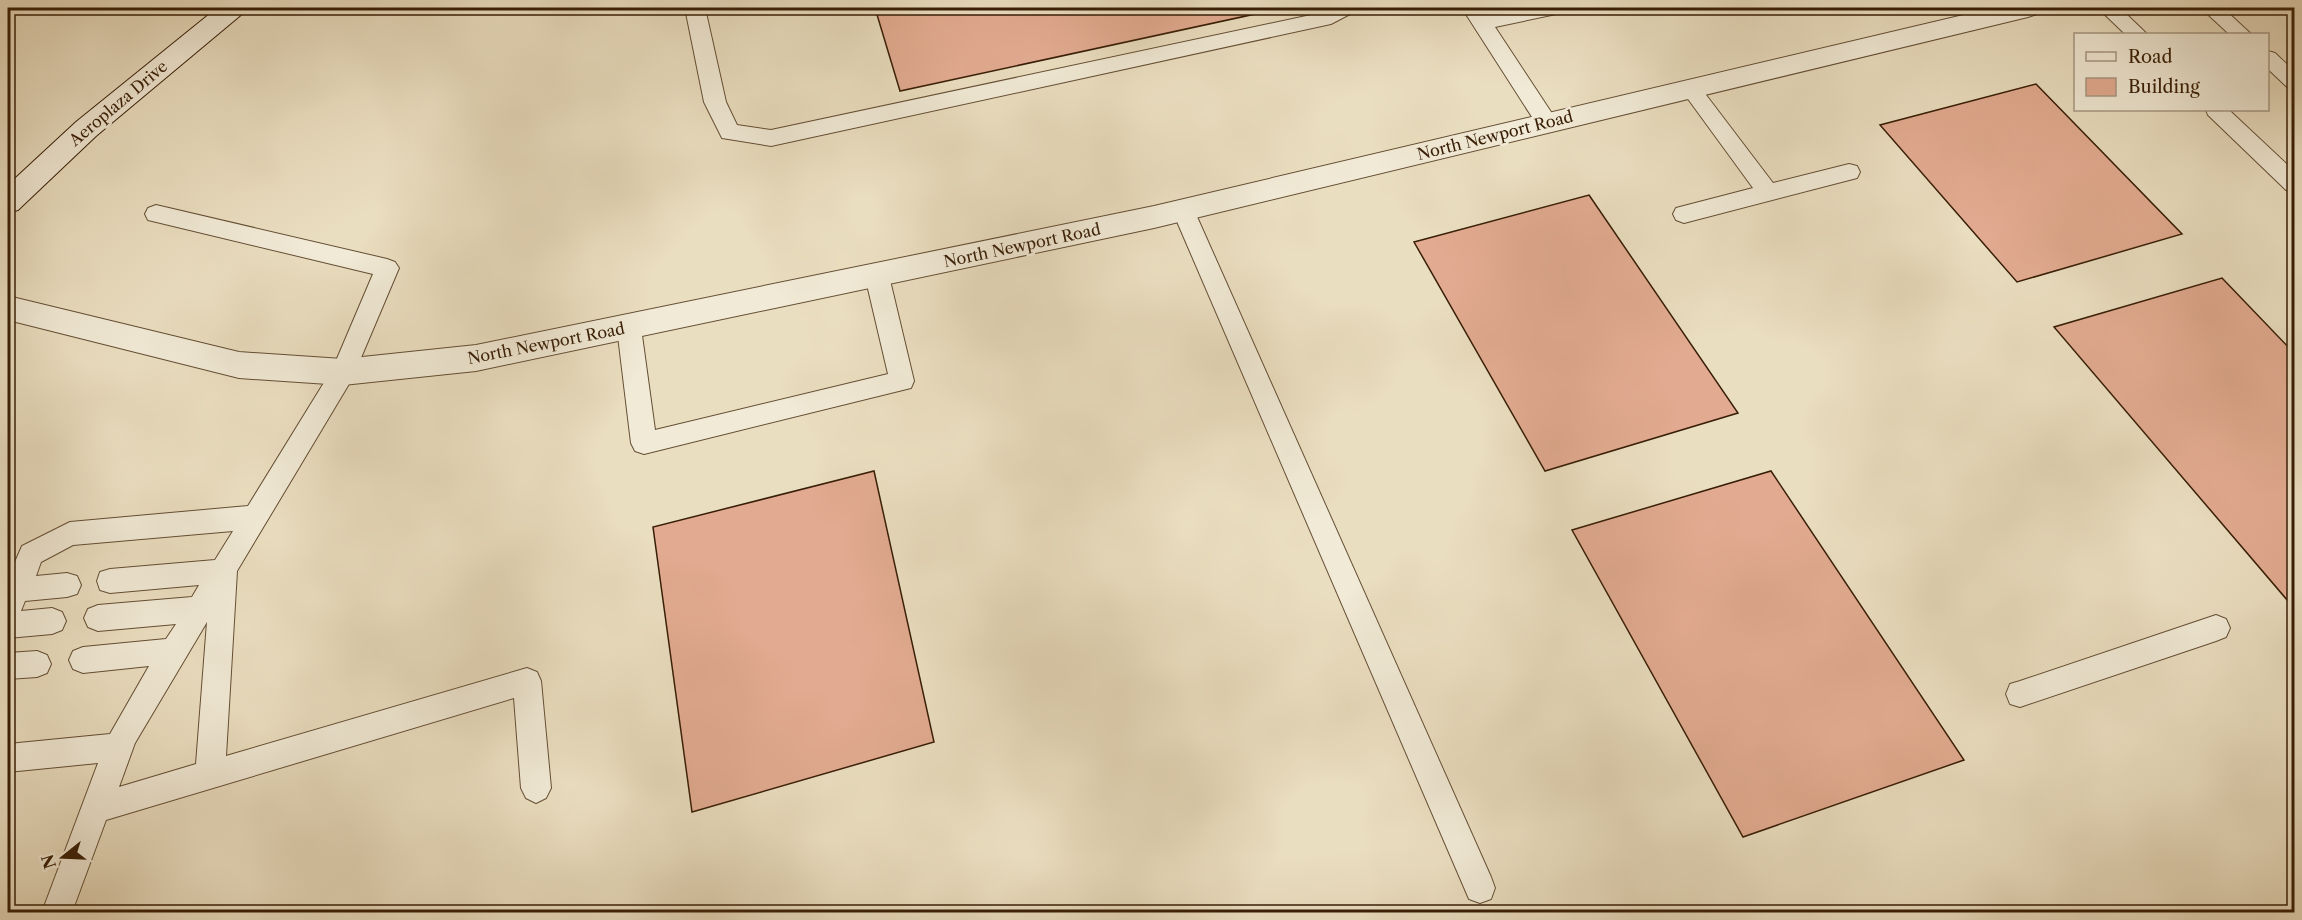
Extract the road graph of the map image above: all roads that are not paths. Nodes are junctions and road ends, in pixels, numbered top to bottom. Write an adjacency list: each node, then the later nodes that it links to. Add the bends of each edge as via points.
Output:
1 (233, 8): 19 (street, Aeroplaza Drive, via 86,129)
2 (695, 8): 3 (lane, via 715,102 730,132 771,138 1331,17)
3 (1345, 8)
4 (1554, 8): 8 (lane)
5 (2028, 8): 13 (street, North Newport Road)
6 (2108, 8): 9 (lane)
7 (2211, 8): 10 (lane)
8 (1478, 15): 15 (lane)
9 (2136, 33)
10 (2240, 33)
11 (2269, 59): 12 (lane)
12 (2295, 82)
13 (1690, 88): 15 (street, North Newport Road); 18 (lane)
14 (2217, 111): 17 (lane)
15 (1547, 123): 20 (street, North Newport Road)
16 (1849, 172): 18 (lane)
17 (2295, 184)
18 (1769, 194): 22 (lane)
19 (8, 202)
20 (1183, 210): 23 (street, North Newport Road); 47 (lane)
21 (156, 214): 26 (lane, via 387,268)
22 (1684, 214)
23 (877, 276): 25 (street, North Newport Road); 25 (lane, via 902,381 644,443)
24 (8, 308): 26 (street, North Newport Road, via 239,365)
25 (629, 328): 26 (street, North Newport Road, via 477,358)
26 (343, 372): 27 (lane)
27 (257, 517): 28 (lane); 31 (lane, via 70,534 31,554)
28 (224, 571): 29 (lane); 32 (lane); 44 (lane)
29 (110, 581)
30 (67, 585): 31 (lane)
31 (11, 600)
32 (199, 609): 33 (lane); 37 (lane)
33 (98, 618)
34 (52, 621): 35 (lane)
35 (8, 625)
36 (2216, 628): 41 (lane)
37 (174, 651): 38 (lane); 42 (lane)
38 (83, 660)
39 (37, 664): 40 (lane)
40 (8, 666)
41 (2020, 694)
42 (118, 747): 43 (lane); 46 (lane)
43 (8, 758)
44 (210, 776): 45 (lane, via 527,681); 46 (lane)
45 (536, 788)
46 (94, 809): 48 (lane, via 67,852)
47 (1480, 888)
48 (57, 912)

